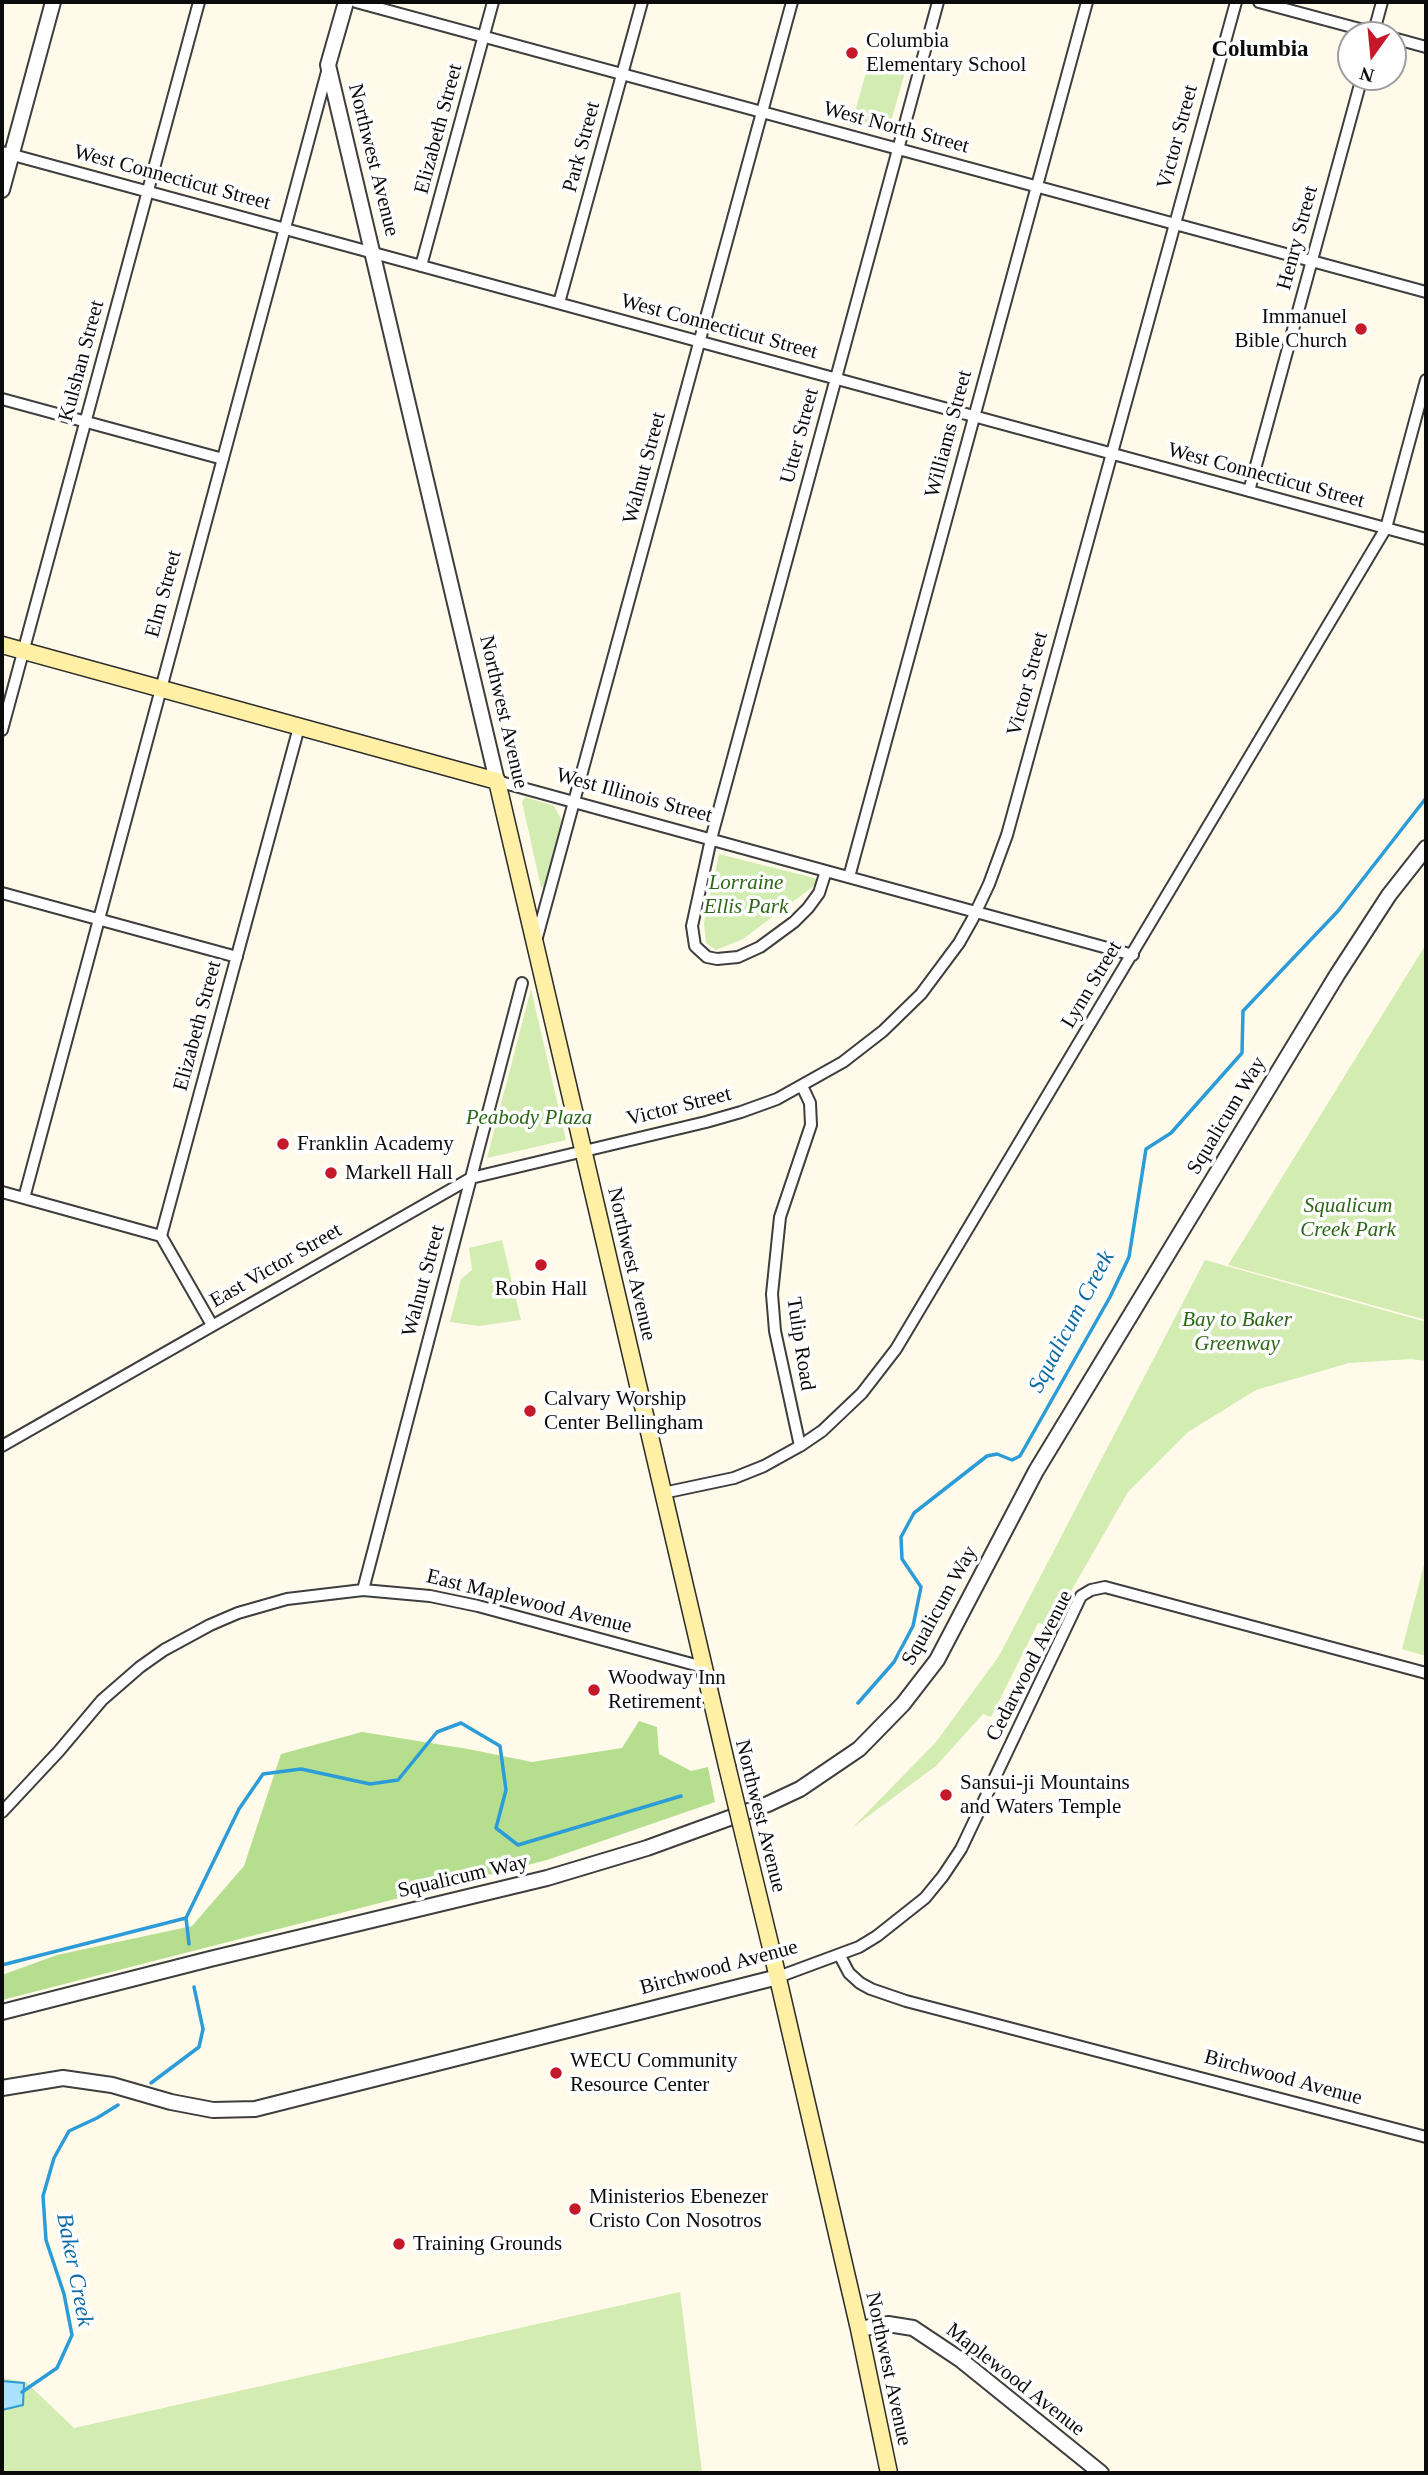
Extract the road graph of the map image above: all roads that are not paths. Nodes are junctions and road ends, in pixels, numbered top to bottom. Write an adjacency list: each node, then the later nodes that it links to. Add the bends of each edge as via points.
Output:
1 (53, 2): 23 (street)
2 (199, 2): 26 (street, Kulshan Street)
3 (346, 2): 18 (street, Elm Street)
4 (356, 2): 15 (street, West North Street)
5 (493, 2): 15 (street, Elizabeth Street)
6 (642, 2): 19 (street, Park Street)
7 (792, 2): 21 (street, Walnut Street)
8 (938, 2): 22 (street, Utter Street)
9 (1087, 2): 24 (street, Williams Street)
10 (1236, 2): 27 (street, Victor Street)
11 (1259, 2): 14 (street)
12 (1382, 2): 13 (street)
13 (1378, 21)
14 (1337, 23)
15 (484, 36): 19 (street, West North Street); 31 (street, Elizabeth Street)
16 (1407, 42): 17 (street)
17 (1426, 47)
18 (328, 65): 28 (street, Elm Street); 29 (street, Northwest Avenue)
19 (622, 74): 21 (street, West North Street); 33 (street, Park Street)
20 (1358, 91): 30 (street, Henry Street)
21 (762, 112): 22 (street, West North Street); 34 (street, Walnut Street)
22 (898, 149): 24 (street, West North Street); 35 (street, Utter Street)
23 (7, 153): 25 (street); 26 (street, West Connecticut Street)
24 (1037, 187): 27 (street, West North Street); 38 (street, Williams Street)
25 (2, 190)
26 (148, 192): 28 (street, West Connecticut Street); 39 (street, Kulshan Street)
27 (1174, 224): 30 (street, West North Street); 40 (street, Victor Street)
28 (284, 229): 29 (street, West Connecticut Street); 41 (street, Elm Street)
29 (374, 253): 31 (street, West Connecticut Street); 50 (street, Northwest Avenue)
30 (1311, 261): 32 (street, West North Street); 42 (street, Henry Street)
31 (421, 266): 33 (street, West Connecticut Street)
32 (1426, 292)
33 (559, 303): 34 (street, West Connecticut Street)
34 (699, 341): 35 (street, West Connecticut Street); 51 (street, Walnut Street)
35 (836, 379): 38 (street, West Connecticut Street); 52 (street, Utter Street)
36 (1426, 380): 43 (street, Lynn Street)
37 (2, 399): 39 (street)
38 (974, 416): 40 (street, West Connecticut Street); 55 (street, Williams Street)
39 (85, 422): 41 (street); 46 (street, Kulshan Street)
40 (1111, 453): 42 (street, West Connecticut Street); 57 (street, Victor Street, via 1007,835)
41 (223, 459): 47 (street, Elm Street)
42 (1249, 491): 43 (street, West Connecticut Street)
43 (1386, 528): 44 (street, West Connecticut Street); 60 (street, Lynn Street)
44 (1426, 539)
45 (2, 645): 46 (main road, West Illinois Street)
46 (23, 651): 47 (main road, West Illinois Street); 49 (street, Kulshan Street)
47 (161, 689): 48 (main road, West Illinois Street); 58 (street, Elm Street)
48 (299, 727): 50 (main road, West Illinois Street); 61 (street, Elizabeth Street)
49 (2, 730)
50 (497, 781): 51 (street, West Illinois Street); 59 (main road, Northwest Avenue)
51 (574, 802): 52 (street, West Illinois Street); 59 (street, Walnut Street)
52 (710, 839): 54 (street, West Illinois Street); 54 (street, Utter Street, via 691,933 695,946 707,957 737,957 775,937 808,908)
53 (1426, 848): 79 (street, Squalicum Way, via 1337,975 1036,1471 937,1660 859,1749 800,1789 768,1804 647,1848 547,1878)
54 (826, 871): 55 (street, West Illinois Street)
55 (849, 877): 57 (street, West Illinois Street)
56 (2, 892): 58 (street)
57 (976, 912): 60 (street, West Illinois Street); 63 (street, Victor Street, via 959,943 893,1022 843,1062)
58 (99, 919): 61 (street); 67 (street, Elm Street)
59 (535, 945): 64 (main road, Northwest Avenue)
60 (1133, 955): 71 (street, Lynn Street, via 897,1349 862,1393)
61 (237, 957): 68 (street, Elizabeth Street)
62 (522, 982): 65 (street, Walnut Street)
63 (802, 1086): 64 (street, Victor Street, via 741,1112); 71 (street, Tulip Road, via 810,1103 811,1125 780,1217 772,1294 775,1331)
64 (583, 1151): 65 (street, East Victor Street); 72 (main road, Northwest Avenue)
65 (471, 1178): 69 (street, East Victor Street); 73 (street, Walnut Street)
66 (2, 1192): 67 (street)
67 (24, 1198): 68 (street)
68 (161, 1236): 69 (street)
69 (212, 1325): 70 (street, East Victor Street)
70 (2, 1446)
71 (800, 1446): 72 (street, Lynn Street, via 734,1478)
72 (663, 1493): 74 (main road, Northwest Avenue)
73 (363, 1590): 74 (street, East Maplewood Avenue, via 396,1591 478,1606); 76 (street, East Maplewood Avenue, via 310,1594 264,1605 210,1625 164,1650 102,1700)
74 (704, 1667): 78 (main road, Northwest Avenue, bridge)
75 (1426, 1673): 77 (street, Cedarwood Avenue, via 1105,1587 1091,1590 1081,1597 961,1849 943,1876 925,1898 877,1936)
76 (2, 1812)
77 (840, 1956): 78 (street, Birchwood Avenue); 81 (street, Birchwood Avenue, via 860,1983 906,2001)
78 (778, 1977): 80 (street, Birchwood Avenue, via 256,2109 214,2110 63,2078); 82 (main road, Northwest Avenue)
79 (2, 2012)
80 (2, 2088)
81 (1426, 2137)
82 (859, 2329): 83 (main road, Northwest Avenue); 84 (street, Maplewood Avenue, via 888,2324 913,2328 961,2360)
83 (888, 2473)
84 (1101, 2473)

